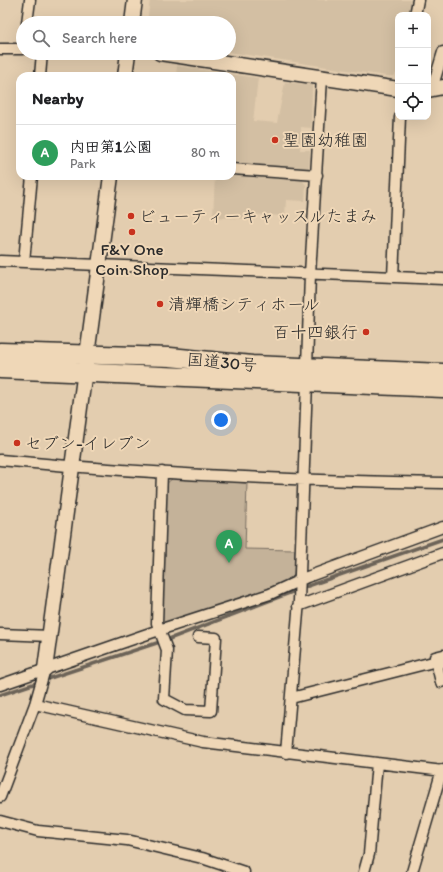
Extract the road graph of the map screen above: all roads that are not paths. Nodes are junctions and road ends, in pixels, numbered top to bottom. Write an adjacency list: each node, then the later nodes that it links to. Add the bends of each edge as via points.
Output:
1 (30, 0): 5 (street)
2 (135, 0): 6 (street)
3 (418, 0): 4 (street)
4 (416, 12)
5 (28, 16)
6 (133, 16)
7 (0, 48): 8 (street)
8 (16, 49)
9 (443, 52): 17 (street)
10 (41, 60): 13 (street)
11 (127, 60): 14 (street)
12 (205, 60): 15 (street)
13 (40, 72)
14 (126, 72)
15 (322, 78): 16 (street); 20 (street)
16 (395, 89)
17 (434, 89)
18 (400, 120): 27 (street)
19 (236, 169): 20 (street)
20 (317, 175): 26 (street)
21 (32, 180): 24 (street)
22 (110, 180): 25 (street)
23 (0, 261): 24 (street)
24 (24, 262): 25 (street)
25 (99, 265): 26 (street); 30 (street)
26 (310, 274): 27 (street); 34 (street)
27 (393, 277): 28 (street)
28 (443, 279)
29 (0, 352): 30 (highway, 国道30号)
30 (88, 354): 32 (street); 34 (highway, 国道30号, via 170,357 252,365)
31 (0, 369): 32 (highway, 国道30号)
32 (86, 373): 34 (highway, 国道30号); 37 (street)
33 (443, 373): 34 (highway, 国道30号)
34 (307, 374): 35 (highway, 国道30号); 39 (street)
35 (443, 388)
36 (0, 460): 37 (street)
37 (72, 467): 38 (street); 47 (street)
38 (162, 472): 39 (street); 45 (street, via 156,623)
39 (304, 480): 40 (street); 43 (street)
40 (443, 483)
41 (443, 527): 43 (street)
42 (443, 553): 44 (street)
43 (299, 584): 44 (street); 45 (street)
44 (298, 604): 54 (street)
45 (160, 631): 48 (street, via 167,650 164,699 185,710 211,712 216,638); 50 (street)
46 (0, 634): 47 (street)
47 (50, 636): 50 (street)
48 (198, 637)
49 (441, 660): 51 (street); 52 (street, via 441,682); 54 (street)
50 (44, 671): 53 (street); 55 (street)
51 (443, 676)
52 (443, 681)
53 (0, 685)
54 (291, 698): 56 (street)
55 (35, 704): 56 (street, via 203,742); 59 (street)
56 (286, 753): 57 (street)
57 (377, 763): 58 (street); 62 (street, via 369,854)
58 (442, 770): 63 (street)
59 (0, 797)
60 (0, 821): 61 (street, via 38,831 127,840 202,858)
61 (244, 872)
62 (364, 872)
63 (412, 872)

